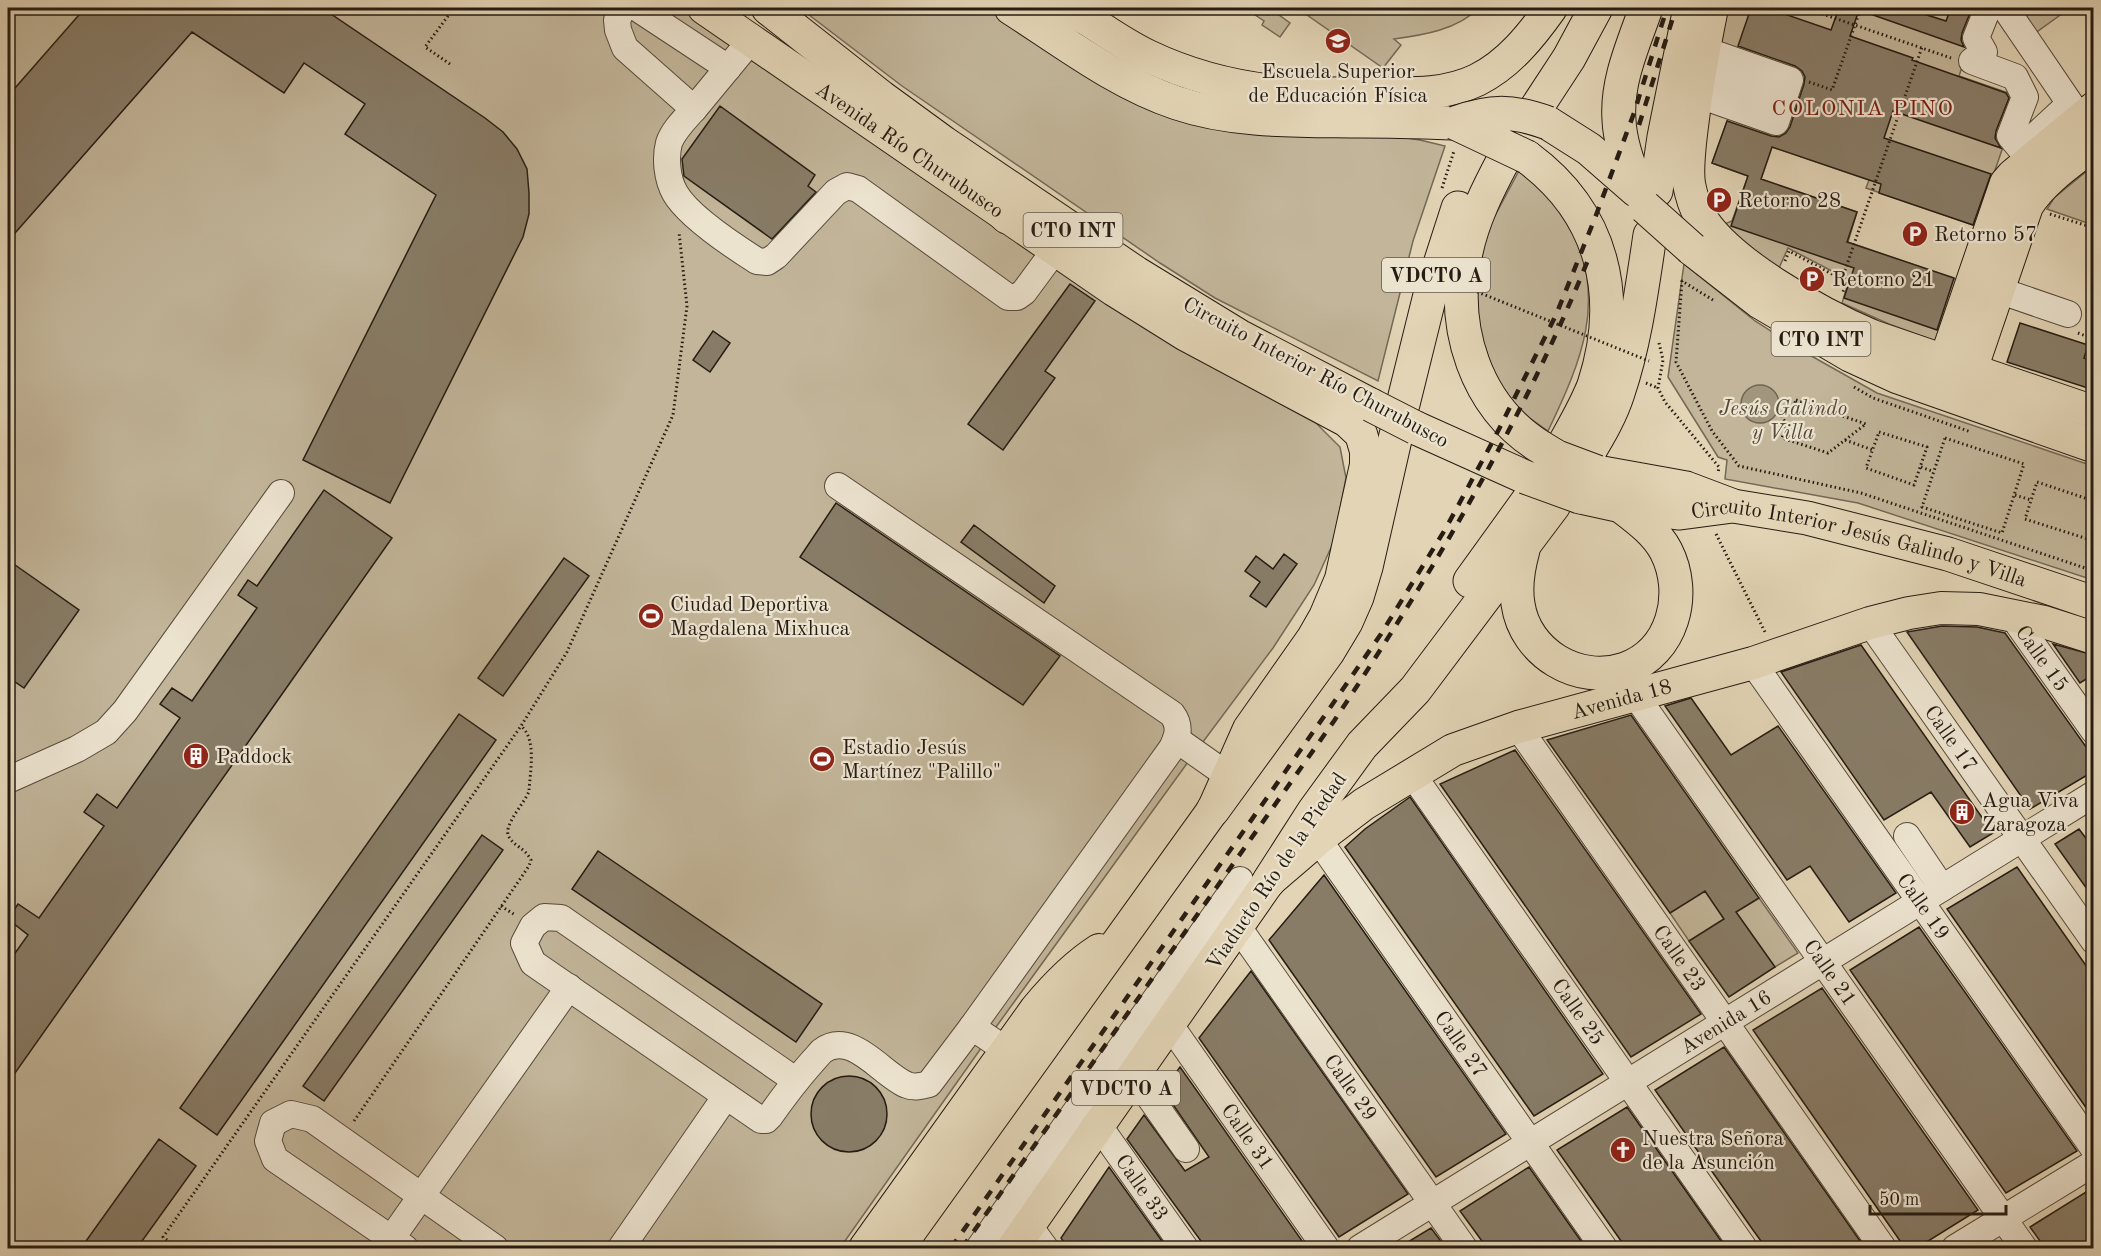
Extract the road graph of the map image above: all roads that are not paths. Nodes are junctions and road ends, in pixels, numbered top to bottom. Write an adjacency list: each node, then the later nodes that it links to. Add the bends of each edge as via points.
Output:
1 (623, 8): 19 (street, via 616,20 625,48)
2 (637, 8): 16 (street)
3 (705, 8): 15 (main road, Avenida Río Churubusco / CTO INT)
4 (768, 8): 22 (highway, Circuito Interior Río Churubusco / CTO INT)
5 (1011, 8): 21 (highway, bridge, via 1120,78 1202,111 1303,120 1455,123)
6 (1551, 8): 14 (main road, via 1522,46 1494,70 1460,86 1418,93 1285,92 1221,81 1149,56)
7 (1578, 8): 21 (highway, VDCTO A)
8 (1596, 8): 21 (highway)
9 (1646, 8): 23 (highway, via 1623,79 1618,108 1622,139)
10 (1690, 8): 23 (highway, Viaducto Río de la Piedad / VDCTO A)
11 (1712, 8): 17 (main road)
12 (1988, 8): 13 (street, via 1976,38 1984,52 1972,61 2015,77 2025,97 2010,136 2021,149 2071,105)
13 (2005, 8)
14 (1074, 11)
15 (748, 37): 16 (street); 24 (main road, Avenida Río Churubusco / CTO INT)
16 (728, 68): 19 (street)
17 (1704, 75): 18 (street); 28 (main road, CTO INT, via 1689,158 1689,184 1699,215 1718,238 1777,284 1834,319)
18 (1773, 99)
19 (694, 109): 25 (street, via 670,141 669,178 675,194 699,219 757,261 767,262 776,256 836,192 847,186 858,189 1008,297 1024,292)
20 (2087, 131): 26 (main road, via 2027,206); 28 (main road, via 2006,183)
21 (1521, 135): 23 (highway, CTO INT, via 1579,164 1629,203); 30 (highway, VDCTO A, via 1451,225); 34 (highway, via 1579,209 1605,278 1606,319 1594,383); 34 (highway, via 1481,203 1466,253 1460,300 1467,346 1496,408)
22 (944, 143): 24 (highway, via 965,175); 30 (highway, Circuito Interior Río Churubusco / CTO INT, via 1203,315)
23 (1647, 206): 31 (highway, CTO INT, bridge, via 1692,249 1760,302 1850,355 1898,377); 34 (highway, Viaducto Río de la Piedad / VDCTO A, via 1626,366 1617,395 1603,427)
24 (1007, 217): 25 (main road, Avenida Río Churubusco / CTO INT)
25 (1055, 250): 51 (main road, Avenida Río Churubusco / CTO INT, via 1186,334 1347,421 1363,439 1366,465 1362,488 1334,598 1313,638 1249,729)
26 (1998, 290): 27 (street); 28 (main road)
27 (2067, 314)
28 (1958, 365): 29 (main road, CTO INT)
29 (2094, 412)
30 (1396, 418): 34 (highway, Circuito Interior Río Churubusco / CTO INT); 54 (highway, VDCTO A, via 1366,567 1346,622)
31 (2059, 434): 32 (highway); 33 (highway, CTO INT)
32 (2094, 435)
33 (2094, 446)
34 (1560, 474): 37 (highway, via 1686,488); 38 (highway, Circuito Interior Río Churubusco / CTO INT); 39 (highway, Viaducto Río de la Piedad / VDCTO A); 49 (highway, via 1403,673)
35 (838, 486): 48 (street, via 1172,714 1179,731)
36 (281, 493): 52 (street, via 106,732)
37 (1721, 504): 38 (highway, Circuito Interior Jesús Galindo y Villa / CTO INT, via 1680,513); 40 (highway, Circuito Interior Jesús Galindo y Villa / CTO INT, via 1878,535)
38 (1621, 506): 39 (highway, via 1647,526 1666,551 1676,579 1676,609 1661,642 1638,663 1593,673 1563,665 1539,647 1529,635 1518,607 1517,576)
39 (1524, 547): 49 (highway, Viaducto Río de la Piedad / VDCTO A, via 1415,690)
40 (2094, 603)
41 (2011, 614): 42 (main road, Avenida 18, via 1941,608); 43 (main road); 47 (street, Calle 15)
42 (1870, 623): 44 (main road, Avenida 18); 56 (street, Calle 17)
43 (2094, 638)
44 (1764, 659): 45 (main road, Avenida 18); 60 (street, Calle 19)
45 (1636, 696): 46 (main road, Avenida 18); 64 (street, Calle 21)
46 (1518, 727): 50 (main road, Avenida 18, via 1453,750); 66 (street, Calle 23)
47 (2094, 731)
48 (1176, 739): 51 (street); 68 (street)
49 (1362, 745): 58 (highway, Viaducto Río de la Piedad / VDCTO A, via 1314,811)
50 (1412, 774): 57 (main road, Avenida 18); 72 (street, Calle 25)
51 (1227, 775): 54 (main road)
52 (8, 780)
53 (2094, 794): 56 (street, Avenida 16)
54 (1213, 810): 62 (main road, VDCTO A)
55 (1907, 836): 59 (street)
56 (2022, 838): 59 (street, Avenida 16); 63 (street, Calle 17)
57 (1318, 839): 58 (main road, Avenida 18); 75 (street, Calle 27)
58 (1255, 881): 61 (main road, Viaducto Río de la Piedad / VDCTO A); 88 (street)
59 (1942, 888): 60 (street, Avenida 16)
60 (1920, 902): 64 (street, Avenida 16); 77 (street, Calle 19)
61 (1238, 927): 67 (main road, Viaducto Río de la Piedad / VDCTO A); 80 (street, Calle 29)
62 (1120, 938): 69 (main road, via 1059,981); 87 (main road, VDCTO A)
63 (2094, 941)
64 (1822, 962): 66 (street, Avenida 16); 81 (street, Calle 21)
65 (569, 987): 71 (street, via 533,963 524,943 533,926 544,917 561,918); 73 (street); 79 (street)
66 (1725, 1022): 72 (street, Avenida 16); 95 (street, Calle 23)
67 (1170, 1025): 70 (main road, Viaducto Río de la Piedad / VDCTO A); 90 (street, Calle 31)
68 (972, 1027): 69 (street); 71 (street, via 929,1084 919,1087 907,1085 847,1045 823,1050)
69 (1006, 1050): 86 (main road)
70 (1134, 1075): 74 (main road, Viaducto Río de la Piedad / VDCTO A); 76 (street)
71 (795, 1080): 73 (street, via 766,1120)
72 (1628, 1083): 75 (street, Avenida 16); 94 (street, Calle 25)
73 (726, 1096): 85 (street)
74 (1099, 1126): 82 (main road, Viaducto Río de la Piedad / VDCTO A); 89 (street, Calle 33)
75 (1530, 1143): 80 (street, Avenida 16); 93 (street, Calle 27)
76 (1186, 1149)
77 (2094, 1149)
78 (2094, 1163): 81 (street)
79 (421, 1196): 83 (street); 83 (street, via 312,1119 291,1114 273,1123 268,1142 275,1159); 84 (street)
80 (1433, 1203): 91 (street, Avenida 16); 92 (street, Calle 29)
81 (2003, 1219): 96 (street); 97 (street, Calle 21)
82 (1029, 1241)
83 (398, 1244)
84 (495, 1248)
85 (621, 1248)
86 (865, 1248)
87 (898, 1248)
88 (979, 1248)
89 (1185, 1248)
90 (1326, 1248)
91 (1360, 1248)
92 (1464, 1248)
93 (1604, 1248)
94 (1744, 1248)
95 (1883, 1248)
96 (1956, 1248)
97 (2024, 1248)

